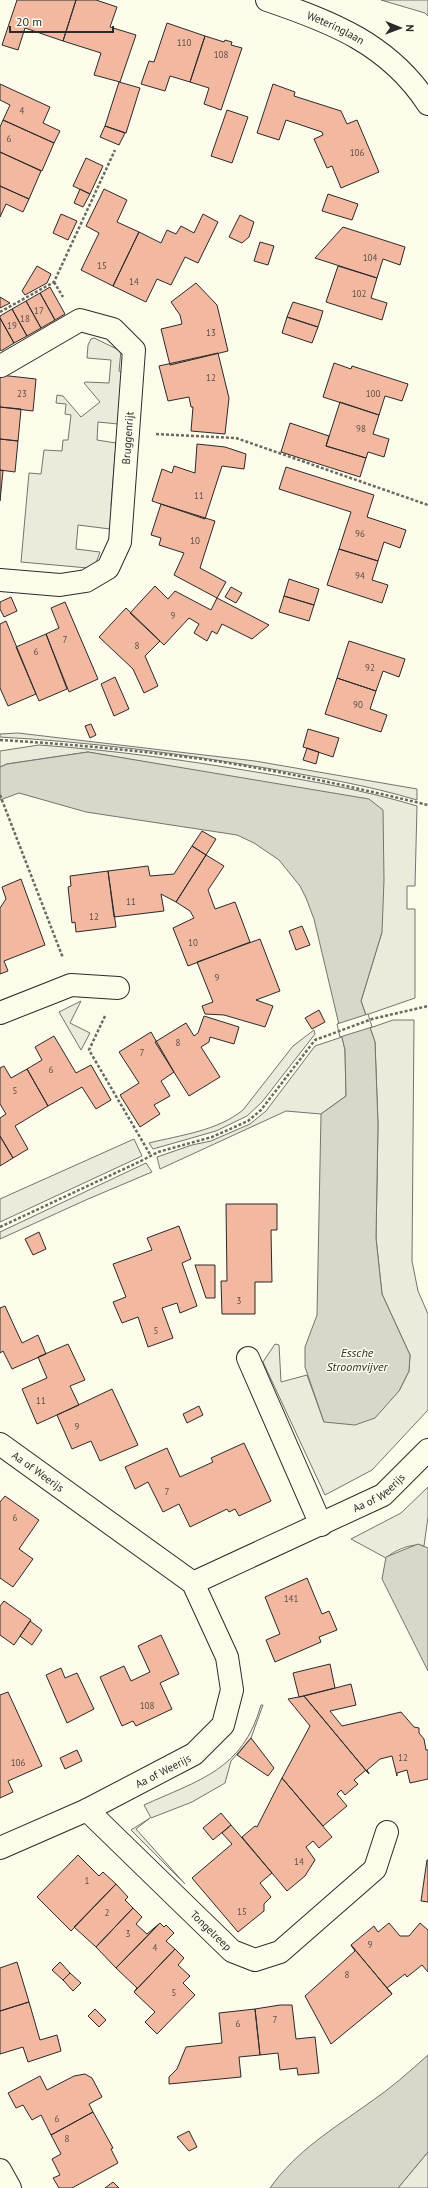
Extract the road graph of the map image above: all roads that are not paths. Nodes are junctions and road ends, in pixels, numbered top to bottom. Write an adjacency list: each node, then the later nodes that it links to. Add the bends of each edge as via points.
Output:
1 (267, 0): 2 (street, Weteringlaan, via 342,28 399,68)
2 (428, 104)
3 (1, 366): 4 (street, Bruggenrijt, via 80,320 113,329 134,350 120,542 108,568 86,581 60,585)
4 (0, 580)
5 (118, 988): 6 (street, via 71,985)
6 (0, 1013)
7 (248, 1358): 10 (street)
8 (0, 1444): 11 (street, Aa of Weerijs)
9 (428, 1450): 10 (street, Aa of Weerijs, via 383,1495)
10 (321, 1525): 11 (street, Aa of Weerijs)
11 (193, 1583): 12 (street, Aa of Weerijs, via 227,1657 232,1690 224,1725 194,1754)
12 (87, 1810): 13 (street, Tongelreep, via 232,1951 255,1960 280,1952 374,1869); 14 (street, Aa of Weerijs)
13 (387, 1832)
14 (0, 1848)
15 (0, 2170): 16 (street)
16 (10, 2188)

